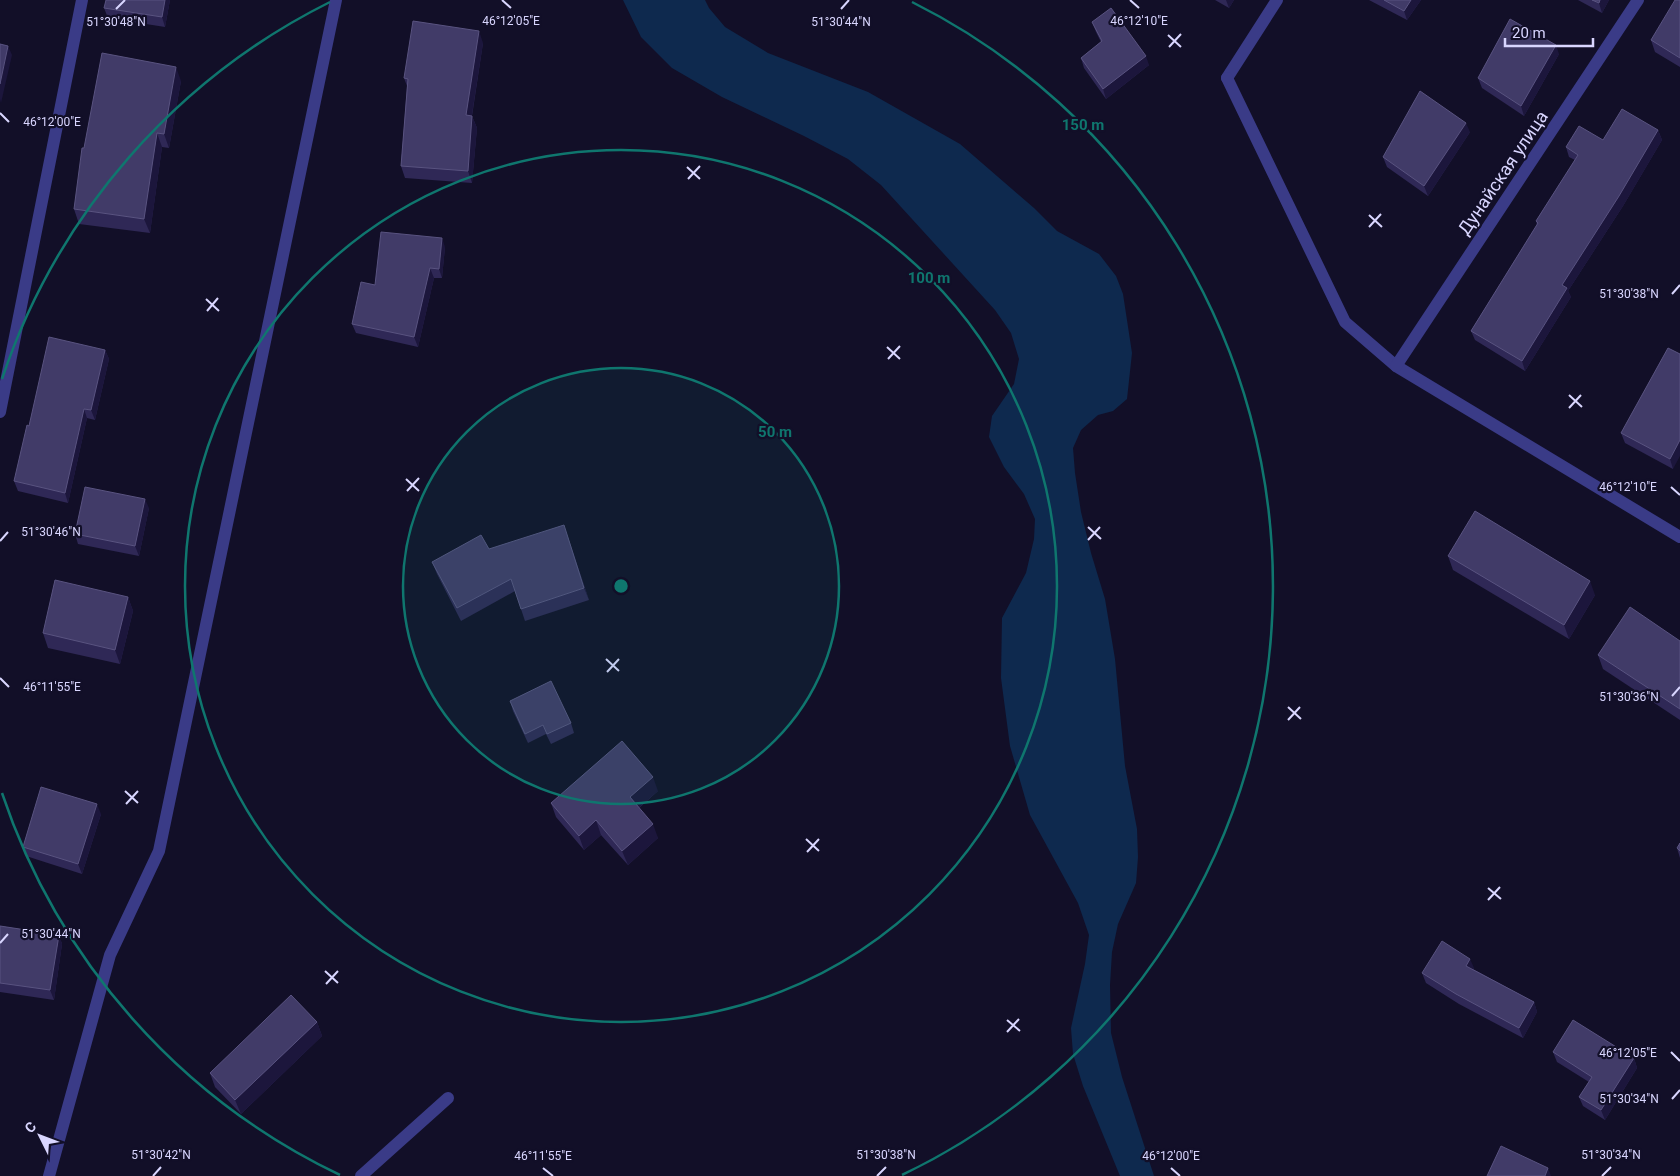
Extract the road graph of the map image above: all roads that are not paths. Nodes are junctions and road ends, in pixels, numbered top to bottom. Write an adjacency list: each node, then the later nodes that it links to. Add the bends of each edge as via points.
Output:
1 (82, 0): 6 (street)
2 (336, 0): 9 (street, via 158,851 110,955)
3 (1277, 0): 5 (street, via 1227,78 1345,322)
4 (1638, 0): 5 (street, Дунайская улица)
5 (1396, 366): 7 (street)
6 (0, 412)
7 (1678, 531)
8 (448, 1098): 10 (street)
9 (49, 1176)
10 (361, 1176)

